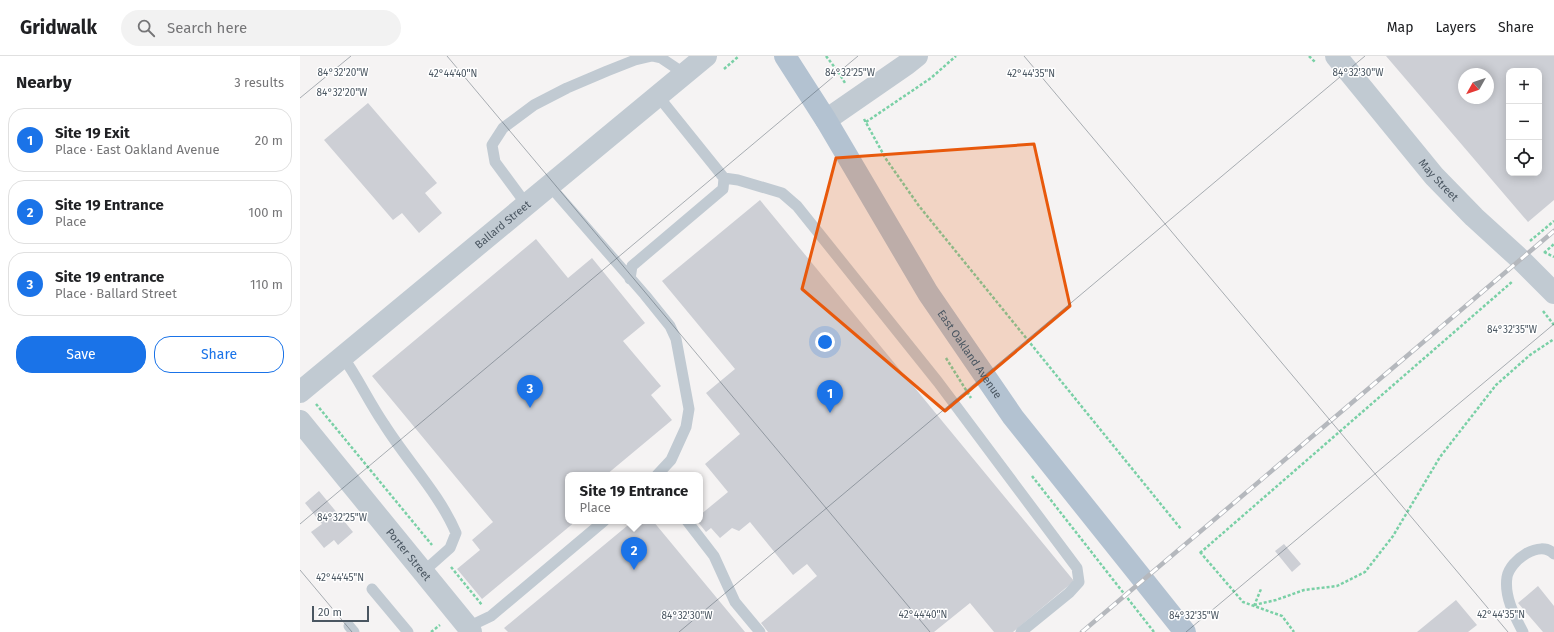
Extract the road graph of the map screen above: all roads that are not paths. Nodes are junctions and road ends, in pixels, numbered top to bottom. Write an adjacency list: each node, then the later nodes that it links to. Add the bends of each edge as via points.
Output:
1 (652, 56): 6 (lane, via 661,58); 11 (lane, via 635,60 567,88 534,105 503,128 492,145 495,162)
2 (706, 56): 6 (street, Ballard Street)
3 (785, 56): 8 (main road, East Oakland Avenue)
4 (917, 56): 8 (street)
5 (1336, 56): 13 (street, May Street, via 1434,176 1474,217 1538,257)
6 (685, 74): 7 (street, Ballard Street)
7 (658, 96): 9 (lane); 10 (street, Ballard Street)
8 (826, 120): 27 (main road, East Oakland Avenue, via 928,293 1013,417)
9 (724, 178): 12 (lane, via 723,189 632,266); 26 (lane, via 782,193 797,206 938,382 1078,568 1079,582 1069,594)
10 (549, 185): 11 (street, Ballard Street); 12 (lane)
11 (526, 204): 14 (street, Ballard Street)
12 (630, 278): 17 (lane, via 670,326 676,338 689,408 686,427 670,460)
13 (1554, 293)
14 (343, 357): 15 (street, Ballard Street); 21 (lane, via 384,424 450,518 456,533 450,548)
15 (302, 391)
16 (300, 421): 21 (street, Porter Street)
17 (660, 472)
18 (600, 524): 23 (lane, via 491,616)
19 (689, 524): 25 (lane, via 714,556 735,602)
20 (1554, 554): 28 (lane, via 1550,550 1542,549 1527,552 1507,575 1507,592)
21 (423, 572): 23 (street, Porter Street)
22 (372, 590): 24 (lane)
23 (467, 630)
24 (408, 632)
25 (760, 632)
26 (1021, 632)
27 (1185, 632)
28 (1523, 632)

